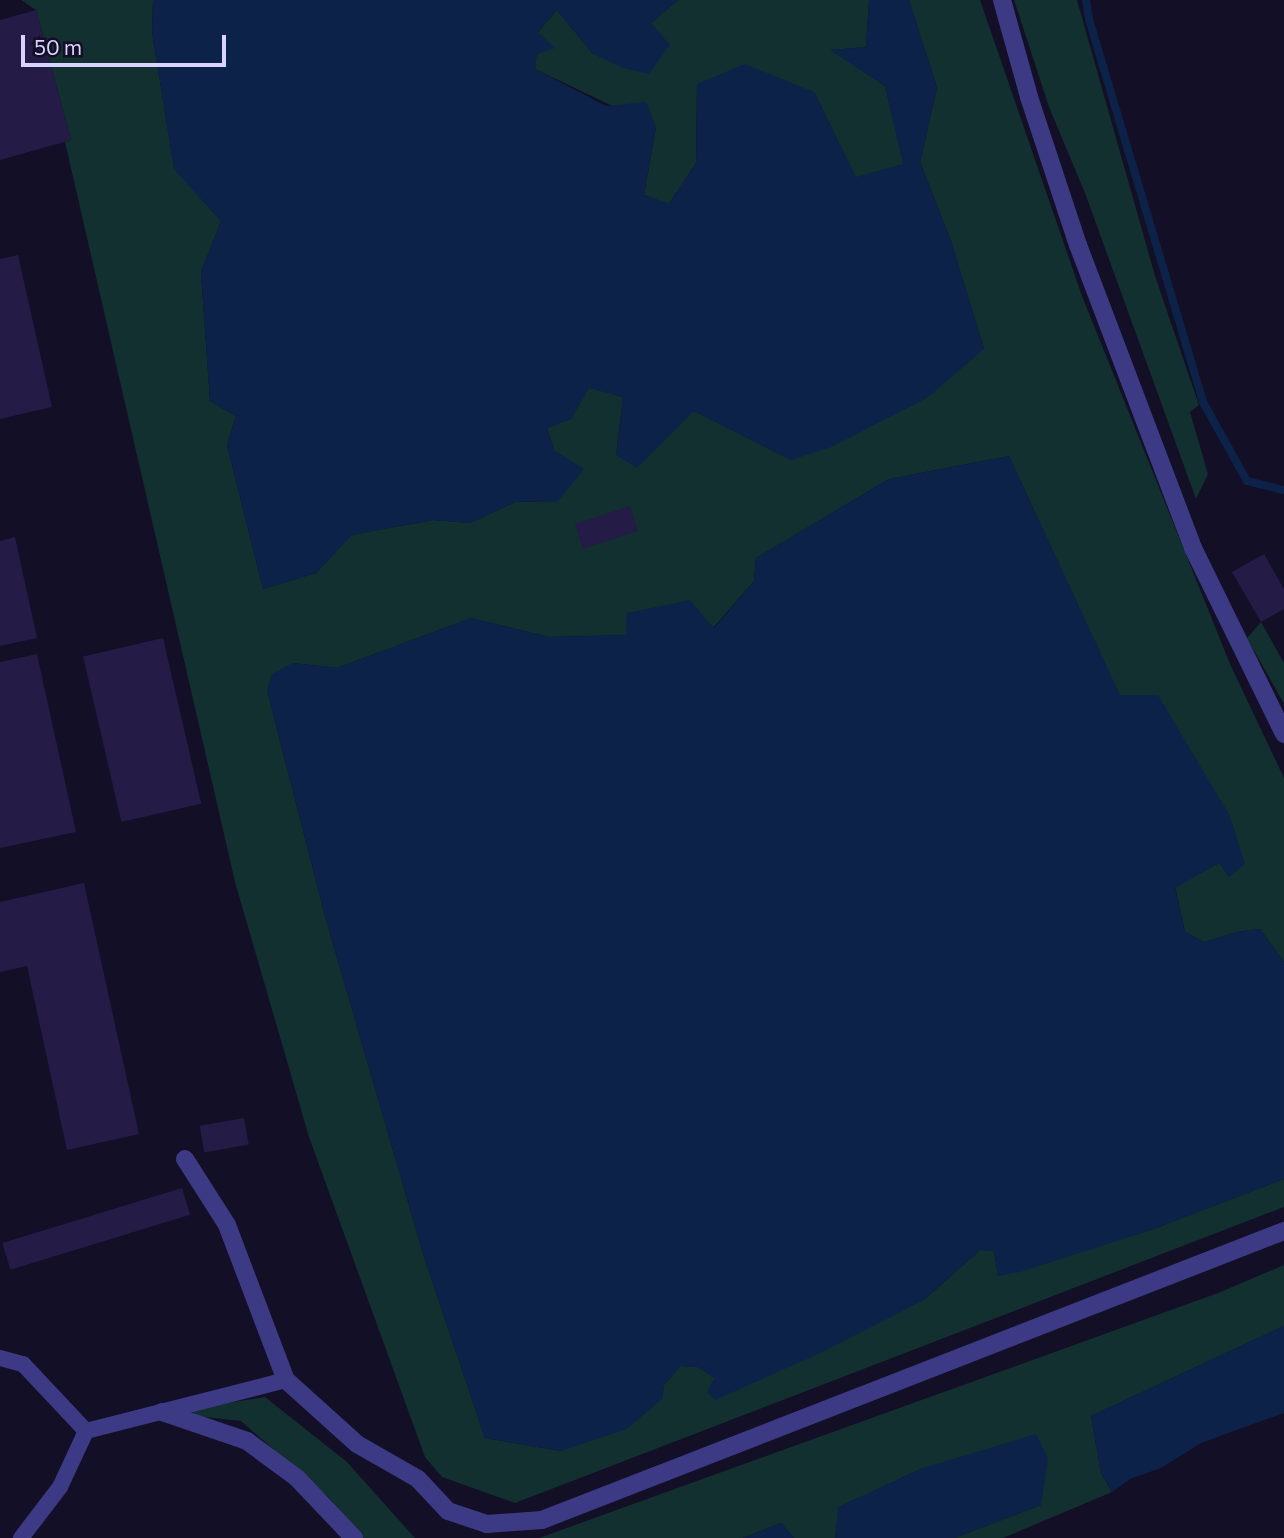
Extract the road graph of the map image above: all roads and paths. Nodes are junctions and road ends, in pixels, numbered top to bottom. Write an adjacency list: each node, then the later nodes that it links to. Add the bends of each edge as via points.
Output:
1 (1002, 0): 2 (street, via 1078,245 1194,548)
2 (1284, 734)
3 (185, 1159): 6 (street, via 227,1225)
4 (1284, 1231): 6 (street, via 542,1520 487,1524 448,1511 418,1479 357,1444)
5 (0, 1358): 8 (lane, via 23,1364)
6 (286, 1380): 7 (lane)
7 (162, 1412): 8 (lane); 10 (street, via 247,1441 297,1478)
8 (86, 1430): 9 (lane, via 60,1488)
9 (21, 1538)
10 (354, 1538)

